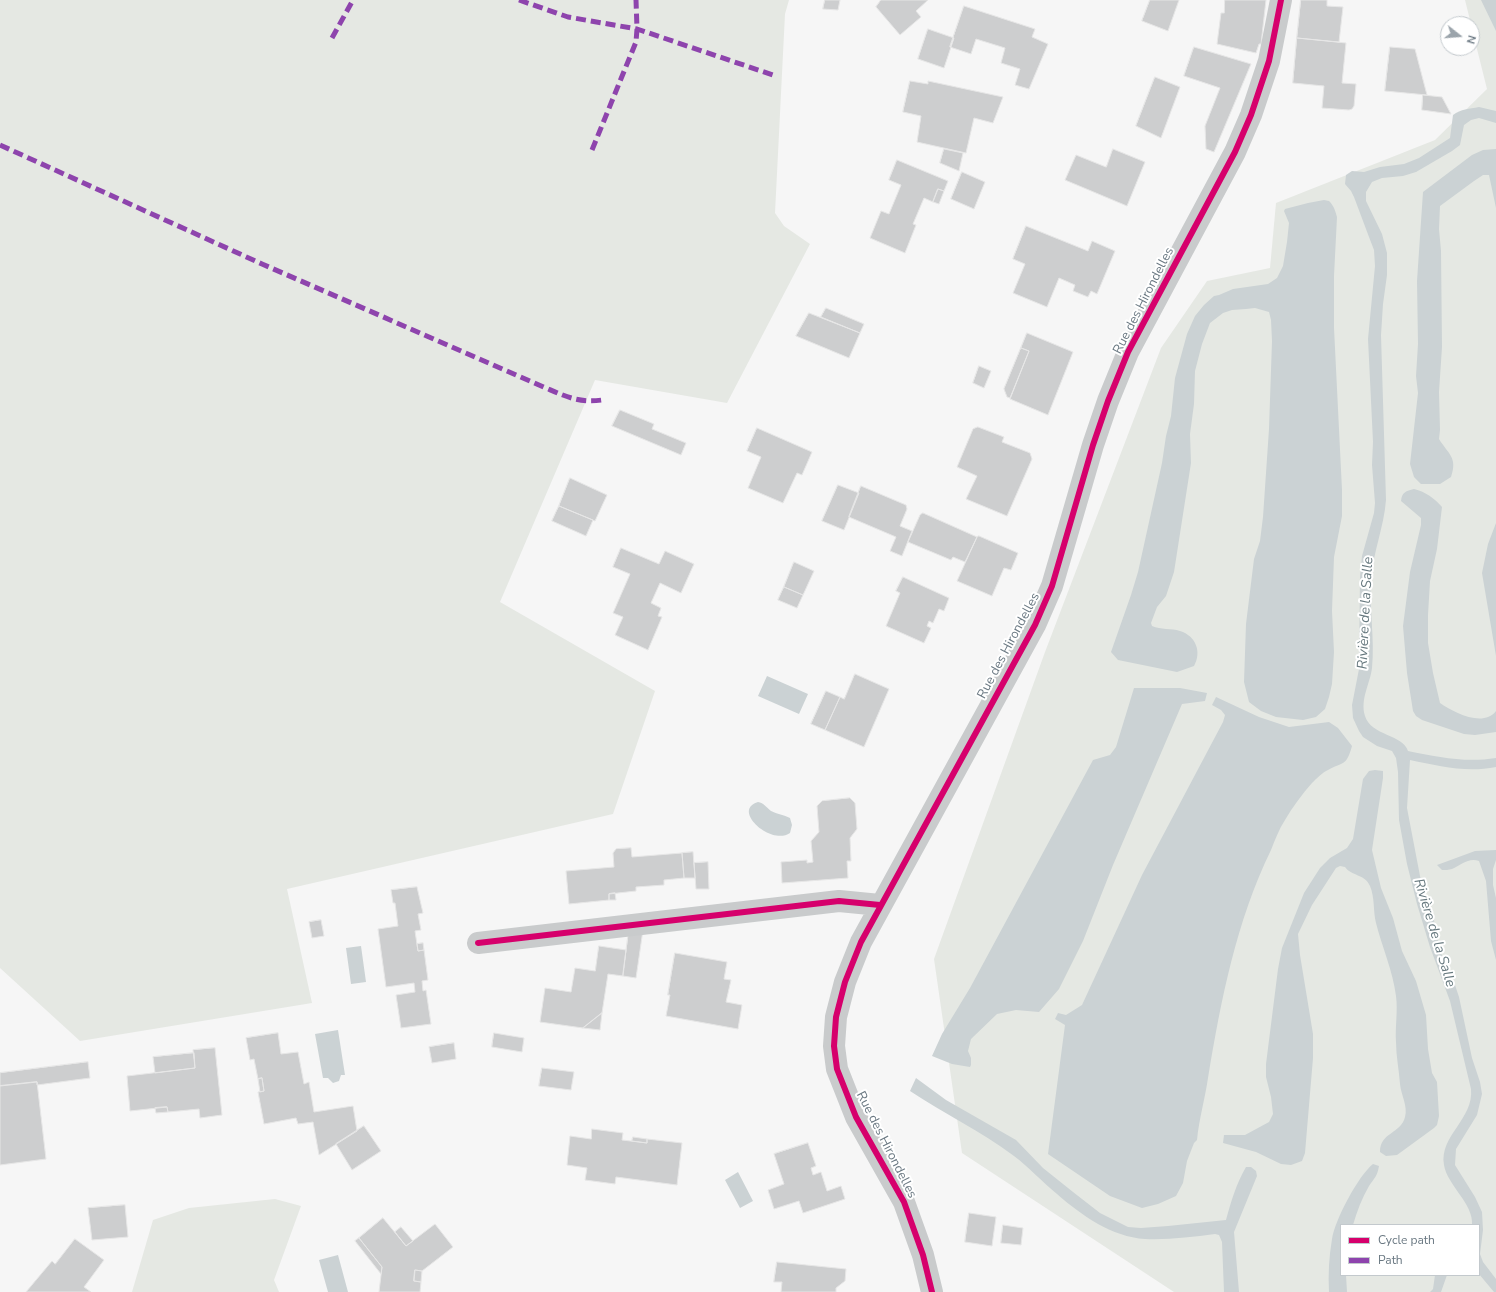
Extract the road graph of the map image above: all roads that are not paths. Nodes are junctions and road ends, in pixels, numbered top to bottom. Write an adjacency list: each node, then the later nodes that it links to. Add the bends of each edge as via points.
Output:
1 (1281, 0): 2 (street, Rue des Hirondelles, via 1269,60 1251,115 1235,152 1128,352 1108,401 1061,558 1038,619)
2 (880, 905): 3 (street, via 839,901); 4 (street, Rue des Hirondelles, via 845,982 836,1017 834,1046 837,1069 856,1117 904,1202 923,1255)
3 (478, 943)
4 (932, 1292)

